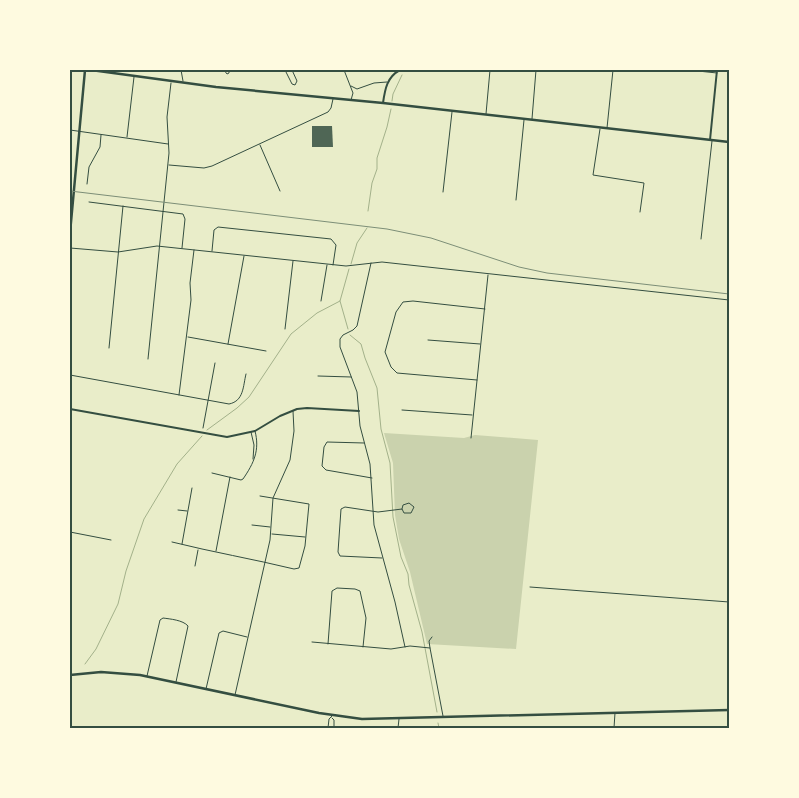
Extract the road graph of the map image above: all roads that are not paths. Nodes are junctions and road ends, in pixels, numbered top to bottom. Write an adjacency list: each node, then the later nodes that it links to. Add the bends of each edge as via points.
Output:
1 (85, 70): 32 (main road)
2 (91, 70): 17 (main road)
3 (181, 70): 20 (street)
4 (224, 70): 5 (street, via 227,74)
5 (229, 70)
6 (286, 70): 7 (street, via 295,85)
7 (292, 70)
8 (344, 70): 21 (street)
9 (393, 70): 16 (street)
10 (400, 70): 16 (street)
11 (490, 70): 26 (street)
12 (536, 70): 28 (street)
13 (613, 70): 30 (street)
14 (688, 70): 15 (street)
15 (717, 72): 35 (street)
16 (394, 74): 19 (street)
17 (134, 76): 18 (main road); 34 (street)
18 (172, 82): 20 (main road); 37 (street, via 167,117)
19 (388, 82): 21 (street, via 357,89); 24 (street)
20 (183, 83): 22 (main road)
21 (351, 86): 23 (street)
22 (333, 98): 23 (main road); 38 (street, via 328,112)
23 (351, 100): 24 (main road)
24 (383, 103): 25 (main road)
25 (452, 111): 26 (main road); 42 (street)
26 (486, 115): 27 (main road)
27 (524, 119): 28 (main road); 43 (street)
28 (532, 120): 29 (main road)
29 (600, 128): 30 (main road); 47 (street, via 593,175 644,183)
30 (607, 128): 35 (main road)
31 (70, 130): 32 (street)
32 (80, 132): 33 (street); 48 (main road)
33 (101, 134): 34 (street); 40 (street, via 100,147 89,167)
34 (127, 138): 37 (street)
35 (711, 140): 36 (main road); 49 (street)
36 (729, 142)
37 (169, 144): 39 (street)
38 (260, 144): 39 (street, via 210,167); 41 (street)
39 (168, 165): 46 (street)
40 (87, 184)
41 (280, 191)
42 (443, 192)
43 (516, 200)
44 (89, 202): 45 (street)
45 (123, 206): 46 (street); 55 (street)
46 (164, 211): 50 (street); 52 (street, via 185,216)
47 (640, 212)
48 (70, 233)
49 (701, 239)
50 (160, 246): 52 (street); 55 (street); 72 (street)
51 (70, 248): 55 (street)
52 (182, 248): 53 (street)
53 (195, 250): 54 (street); 66 (street)
54 (212, 251): 56 (street); 60 (street, via 218,227 331,239 336,246)
55 (118, 252): 70 (street)
56 (244, 255): 57 (street); 68 (street)
57 (293, 260): 59 (street); 65 (street)
58 (371, 262): 60 (street); 61 (street); 77 (street, via 357,326 343,335 339,343)
59 (327, 264): 60 (street); 63 (street)
60 (333, 265)
61 (488, 274): 62 (street); 64 (street)
62 (729, 300)
63 (320, 301)
64 (485, 309): 69 (street); 78 (street, via 403,302 396,312 386,352 391,367 397,373)
65 (286, 329)
66 (187, 337): 68 (street); 79 (street)
67 (428, 340): 69 (street)
68 (228, 344): 71 (street)
69 (481, 344): 78 (street)
70 (109, 348)
71 (266, 351)
72 (148, 359)
73 (215, 362): 80 (street)
74 (246, 374): 80 (street, via 242,396 238,400 229,404)
75 (70, 375): 79 (street)
76 (318, 376): 77 (street)
77 (351, 377): 84 (street)
78 (477, 380): 85 (street)
79 (179, 395): 80 (street)
80 (209, 401): 86 (street)
81 (70, 409): 88 (street, via 217,436)
82 (293, 410): 84 (street); 87 (street); 97 (street, via 290,460)
83 (402, 410): 85 (street)
84 (359, 411): 90 (street)
85 (473, 415): 89 (street)
86 (203, 428)
87 (255, 431): 88 (street); 91 (street, via 258,448)
88 (251, 432): 91 (street)
89 (471, 438)
90 (364, 443): 94 (street); 94 (street, via 326,442 322,466 326,470)
91 (253, 460): 93 (street, via 243,479)
92 (212, 473): 93 (street)
93 (230, 476): 111 (street)
94 (372, 478): 101 (street)
95 (192, 488): 100 (street)
96 (260, 496): 97 (street)
97 (273, 498): 103 (street); 106 (street, via 307,502)
98 (402, 509): 98 (street, via 408,502 414,507 408,514); 101 (street)
99 (178, 510): 100 (street)
100 (188, 511): 109 (street)
101 (373, 512): 112 (street); 112 (street, via 342,508 338,552 341,556)
102 (252, 525): 103 (street)
103 (271, 527): 105 (street)
104 (70, 532): 107 (street)
105 (270, 534): 106 (street); 113 (street)
106 (306, 537): 113 (street, via 299,568)
107 (111, 540)
108 (172, 542): 109 (street)
109 (182, 545): 110 (street)
110 (198, 549): 111 (street); 114 (street)
111 (216, 552): 113 (street)
112 (382, 558): 122 (street)
113 (265, 562): 117 (street)
114 (195, 566)
115 (530, 587): 116 (street)
116 (729, 602)
117 (248, 637): 127 (street, via 223,631 219,633); 128 (street)
118 (432, 637): 123 (street)
119 (312, 642): 120 (street)
120 (328, 644): 121 (street); 121 (street, via 332,591 337,588 355,589 360,591 365,610)
121 (363, 647): 122 (street)
122 (405, 647): 123 (street)
123 (430, 648): 132 (street)
124 (70, 675): 125 (main road, via 117,672)
125 (147, 676): 126 (main road); 126 (street, via 160,620 170,619 188,626)
126 (176, 682): 127 (main road)
127 (206, 689): 128 (main road)
128 (235, 695): 131 (main road)
129 (729, 710): 130 (main road)
130 (615, 712): 132 (main road); 137 (street)
131 (332, 717): 133 (main road); 134 (street); 135 (street)
132 (443, 717): 133 (main road)
133 (399, 718): 136 (street)
134 (328, 728)
135 (334, 728)
136 (398, 728)
137 (614, 728)

